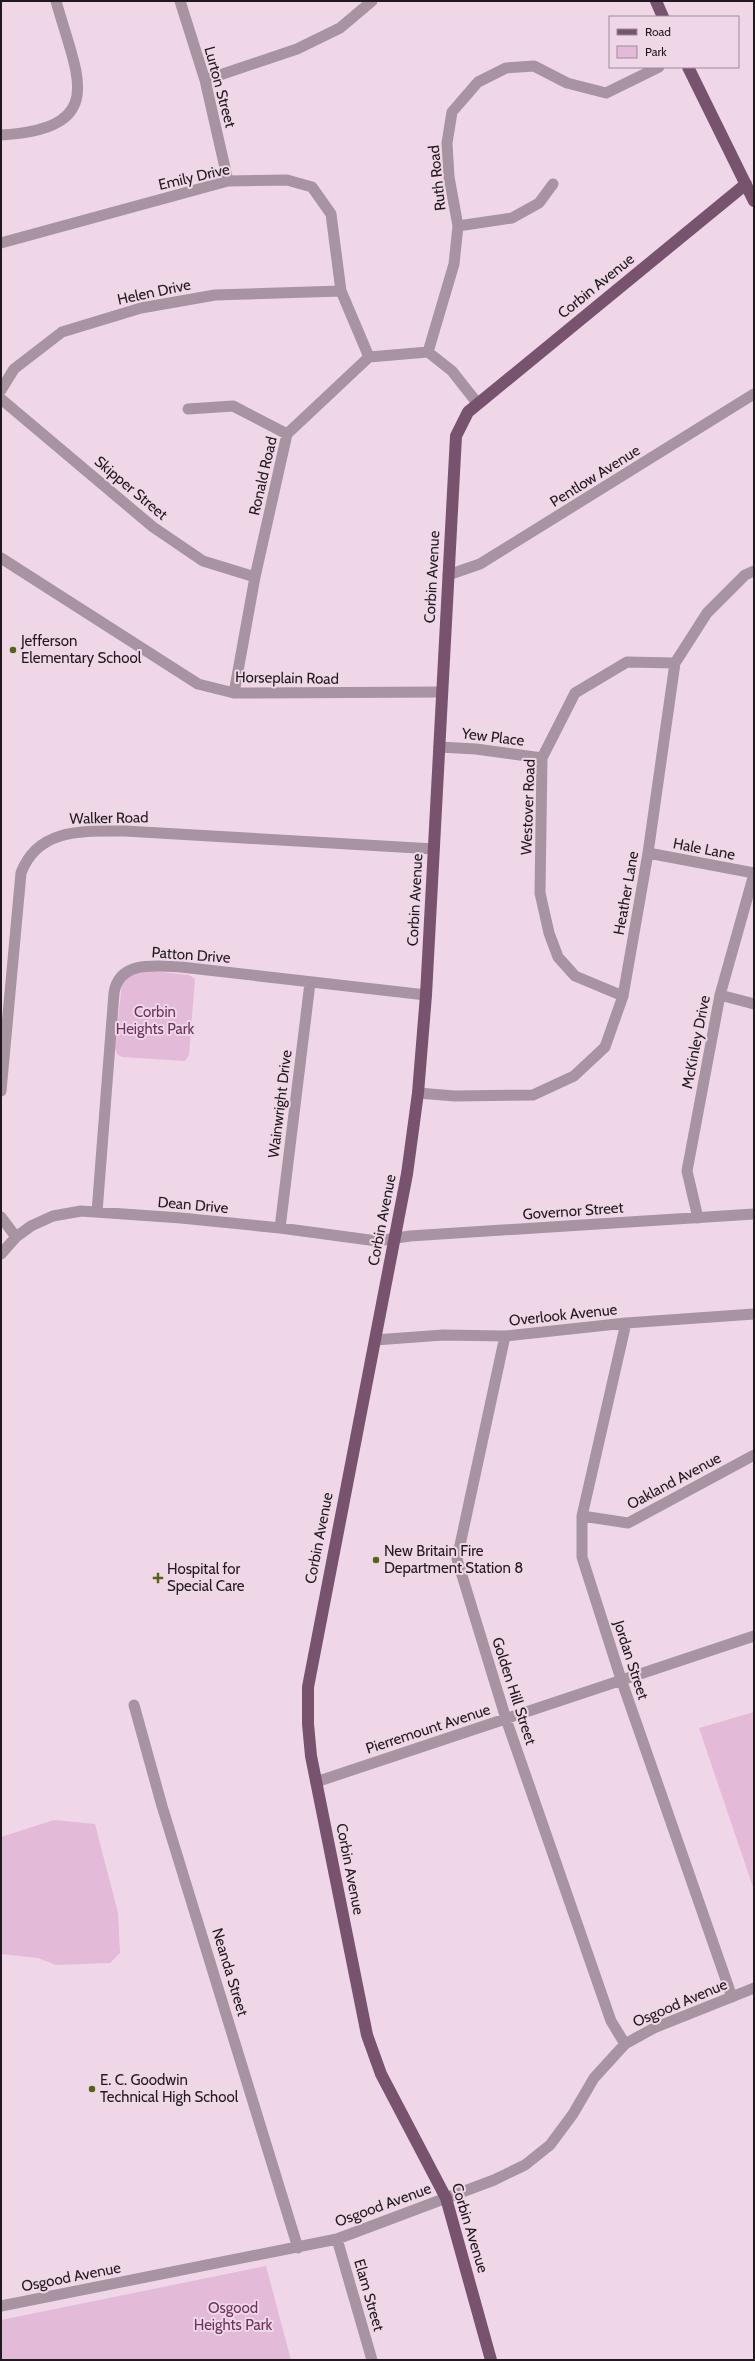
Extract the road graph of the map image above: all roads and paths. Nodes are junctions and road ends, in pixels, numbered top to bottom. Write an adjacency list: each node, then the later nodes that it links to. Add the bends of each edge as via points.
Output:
1 (56, 1): 9 (street, via 78,84 77,102 67,117 48,127 24,133)
2 (180, 1): 8 (street, Lurton Street)
3 (372, 1): 8 (street, via 340,28 297,49)
4 (656, 1): 5 (main road)
5 (663, 16)
6 (656, 68): 14 (street, Ruth Road, via 606,93 567,83 534,66 506,68 478,82 452,112 447,142 449,177)
7 (688, 68): 12 (main road)
8 (205, 80): 10 (street, Lurton Street)
9 (1, 134)
10 (228, 182): 15 (street, Emily Drive); 16 (street, Emily Drive, via 286,180 312,187 332,214)
11 (553, 184): 14 (street, via 539,204 512,218)
12 (746, 184): 13 (main road); 22 (main road, Corbin Avenue)
13 (754, 201)
14 (458, 226): 17 (street, Ruth Road, via 454,264)
15 (1, 243)
16 (341, 291): 18 (street, Emily Drive); 19 (street, Helen Drive, via 215,294 141,308 62,332 14,369)
17 (428, 352): 18 (street); 22 (street, via 452,371)
18 (369, 357): 24 (street, Ronald Road)
19 (1, 390)
20 (754, 394): 27 (street, Pentlow Avenue, via 480,564)
21 (1, 399): 28 (street, Skipper Street, via 153,527 202,561)
22 (478, 404): 27 (main road, Corbin Avenue, via 463,420 456,436)
23 (188, 409): 24 (street, via 233,406)
24 (287, 434): 28 (street, Ronald Road)
25 (1, 558): 31 (street, Horseplain Road, via 198,684)
26 (754, 571): 29 (street, Heather Lane, via 745,575 707,613)
27 (448, 575): 30 (main road, Corbin Avenue)
28 (255, 577): 31 (street, Ronald Road)
29 (675, 663): 33 (street, Westover Road, via 627,662 575,693); 35 (street, Heather Lane)
30 (442, 692): 31 (street, Horseplain Road); 32 (main road, Corbin Avenue)
31 (234, 694)
32 (439, 747): 33 (street, Yew Place); 34 (main road, Corbin Avenue)
33 (542, 758): 40 (street, Westover Road, via 540,893 549,933 558,957 575,976)
34 (434, 849): 38 (main road, Corbin Avenue); 42 (street, Walker Road, via 125,831 77,831 64,833 46,842 30,856 21,873)
35 (648, 853): 36 (street, Hale Lane); 40 (street, Heather Lane)
36 (754, 874): 39 (street, McKinley Drive)
37 (310, 983): 38 (street, Patton Drive); 44 (street, Patton Drive, via 159,966 134,969 120,977 114,993); 48 (street, Wainwright Drive)
38 (426, 995): 43 (main road, Corbin Avenue)
39 (720, 995): 41 (street); 47 (street, McKinley Drive, via 686,1171)
40 (623, 996): 43 (street, Heather Lane, via 604,1047 574,1076 533,1095 455,1096)
41 (754, 1004)
42 (1, 1091)
43 (418, 1092): 50 (main road, Corbin Avenue, via 407,1174)
44 (97, 1212): 48 (street, Dean Drive); 49 (street, Dean Drive, via 81,1211 53,1216 31,1226)
45 (754, 1214): 47 (street, Governor Street)
46 (1, 1217): 49 (street)
47 (698, 1218): 50 (street, Governor Street)
48 (280, 1228): 50 (street, Dean Drive, via 377,1241)
49 (16, 1237): 51 (street, Dean Drive)
50 (394, 1239): 55 (main road, Corbin Avenue)
51 (1, 1254)
52 (754, 1314): 53 (street, Overlook Avenue)
53 (626, 1323): 54 (street, Overlook Avenue); 57 (street, Jordan Street)
54 (505, 1336): 55 (street, Overlook Avenue, via 443,1335); 61 (street, Golden Hill Street, via 457,1559)
55 (375, 1340): 62 (main road, Corbin Avenue, via 310,1669 308,1724)
56 (754, 1455): 57 (street, Oakland Avenue, via 628,1523)
57 (582, 1516): 59 (street, Jordan Street, via 582,1557)
58 (754, 1636): 59 (street, Pierremount Avenue)
59 (621, 1679): 61 (street, Pierremount Avenue); 64 (street, Jordan Street)
60 (134, 1705): 68 (street, Neanda Street, via 162,1806)
61 (506, 1719): 62 (street, Pierremount Avenue); 65 (street, Golden Hill Street, via 611,2022)
62 (316, 1782): 66 (main road, Corbin Avenue, via 370,2048)
63 (754, 1988): 64 (street, Osgood Avenue)
64 (732, 1997): 65 (street, Osgood Avenue, via 654,2028)
65 (625, 2044): 66 (street, Osgood Avenue, via 594,2078 550,2146 525,2165)
66 (446, 2198): 67 (street, Osgood Avenue); 71 (main road, Corbin Avenue)
67 (337, 2239): 68 (street, Osgood Avenue); 70 (street, Elam Street)
68 (298, 2248): 69 (street, Osgood Avenue)
69 (1, 2306)
70 (372, 2360)
71 (491, 2360)

